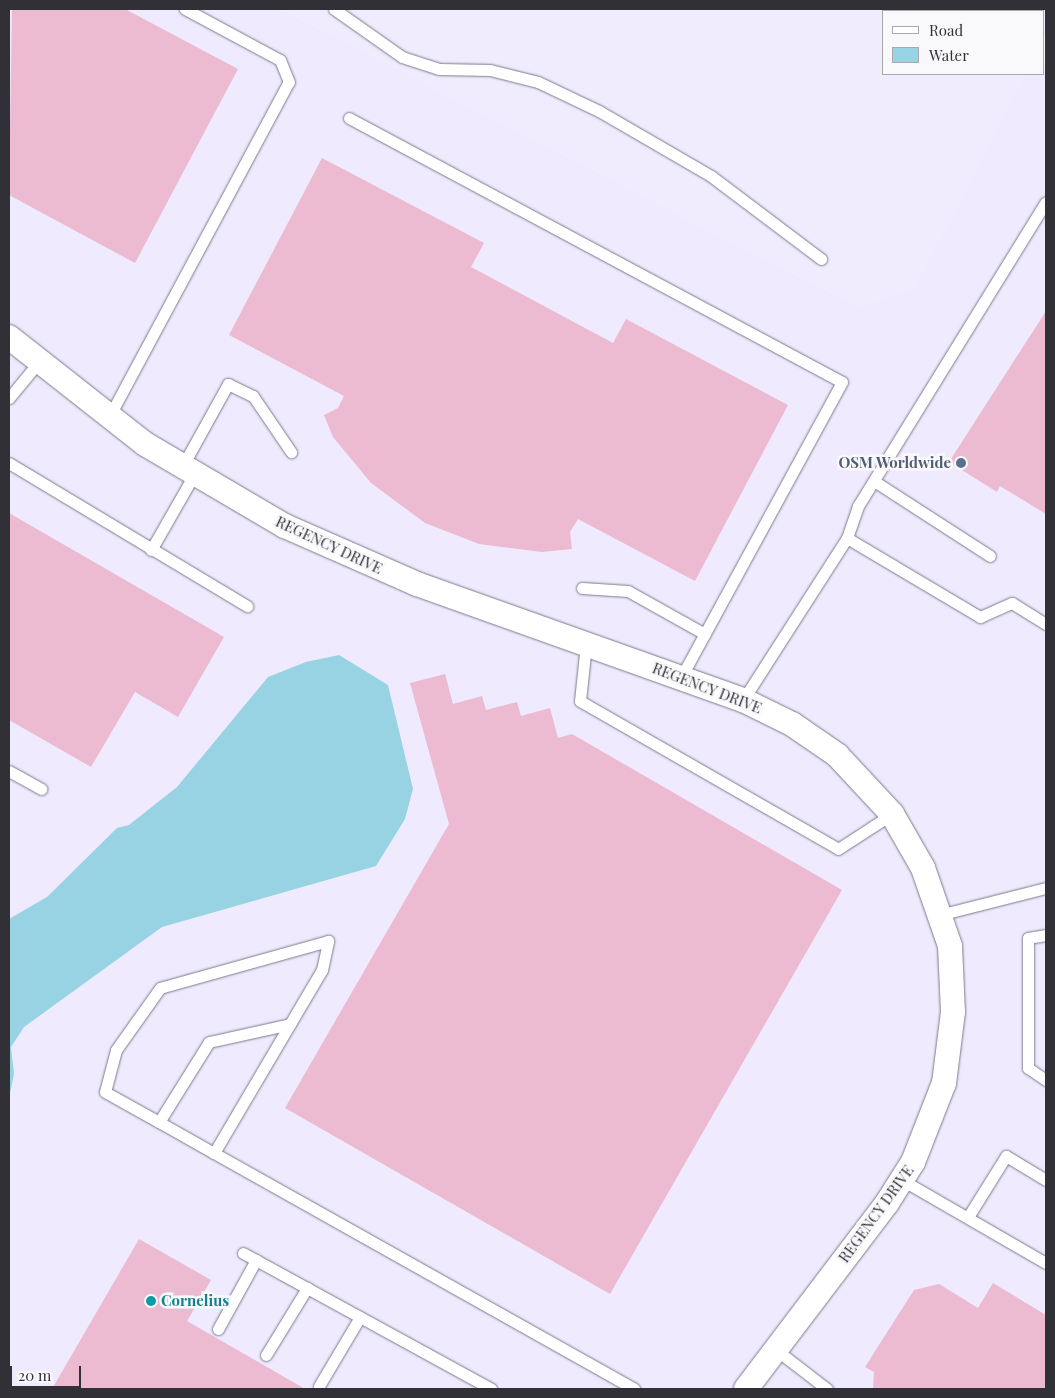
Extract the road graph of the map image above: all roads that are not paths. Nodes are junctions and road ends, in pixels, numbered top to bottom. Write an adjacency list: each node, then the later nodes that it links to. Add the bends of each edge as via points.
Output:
1 (185, 9): 9 (lane, via 280,60 289,82)
2 (334, 9): 5 (lane, via 402,57 439,69 490,70 538,82 599,111 712,176)
3 (349, 118): 20 (lane, via 842,382)
4 (1046, 202): 13 (lane)
5 (821, 259)
6 (9, 337): 7 (street, REGENCY DRIVE)
7 (38, 362): 8 (lane); 9 (street, REGENCY DRIVE)
8 (9, 398)
9 (108, 417): 12 (street, REGENCY DRIVE)
10 (291, 452): 12 (lane, via 254,396 228,384)
11 (9, 464): 15 (lane)
12 (188, 471): 15 (lane); 21 (street, REGENCY DRIVE, via 341,552)
13 (874, 481): 14 (lane); 16 (lane)
14 (847, 538): 19 (lane, via 980,617 1012,603); 23 (lane)
15 (151, 550): 18 (lane)
16 (990, 556)
17 (582, 588): 20 (lane, via 628,591)
18 (247, 606)
19 (1046, 624)
20 (705, 634): 22 (lane)
21 (586, 644): 22 (street, REGENCY DRIVE); 26 (lane, via 580,701 838,849)
22 (681, 678): 23 (street, REGENCY DRIVE)
23 (743, 700): 26 (street, REGENCY DRIVE, via 792,724 837,755)
24 (9, 771): 25 (lane)
25 (41, 789)
26 (892, 814): 28 (street, REGENCY DRIVE, via 923,868)
27 (1046, 888): 28 (lane)
28 (939, 914): 34 (street, REGENCY DRIVE, via 950,946 951,1044 936,1110)
29 (1046, 935): 31 (lane, via 1028,938 1028,1068)
30 (290, 1024): 32 (lane, via 209,1042); 32 (lane, via 322,970 328,941 160,988 116,1050 105,1092); 33 (lane)
31 (1046, 1080)
32 (159, 1122): 33 (lane)
33 (214, 1153): 47 (lane)
34 (902, 1180): 36 (lane); 43 (street, REGENCY DRIVE)
35 (1046, 1180): 36 (lane, via 1006,1156)
36 (968, 1218): 39 (lane)
37 (243, 1253): 38 (lane)
38 (256, 1260): 40 (lane); 42 (lane)
39 (1046, 1263)
40 (307, 1288): 41 (lane); 44 (lane)
41 (360, 1317): 45 (lane); 46 (lane)
42 (218, 1328)
43 (775, 1349): 48 (street, REGENCY DRIVE); 49 (lane)
44 (266, 1355)
45 (319, 1386)
46 (491, 1389)
47 (634, 1389)
48 (746, 1389)
49 (826, 1389)

